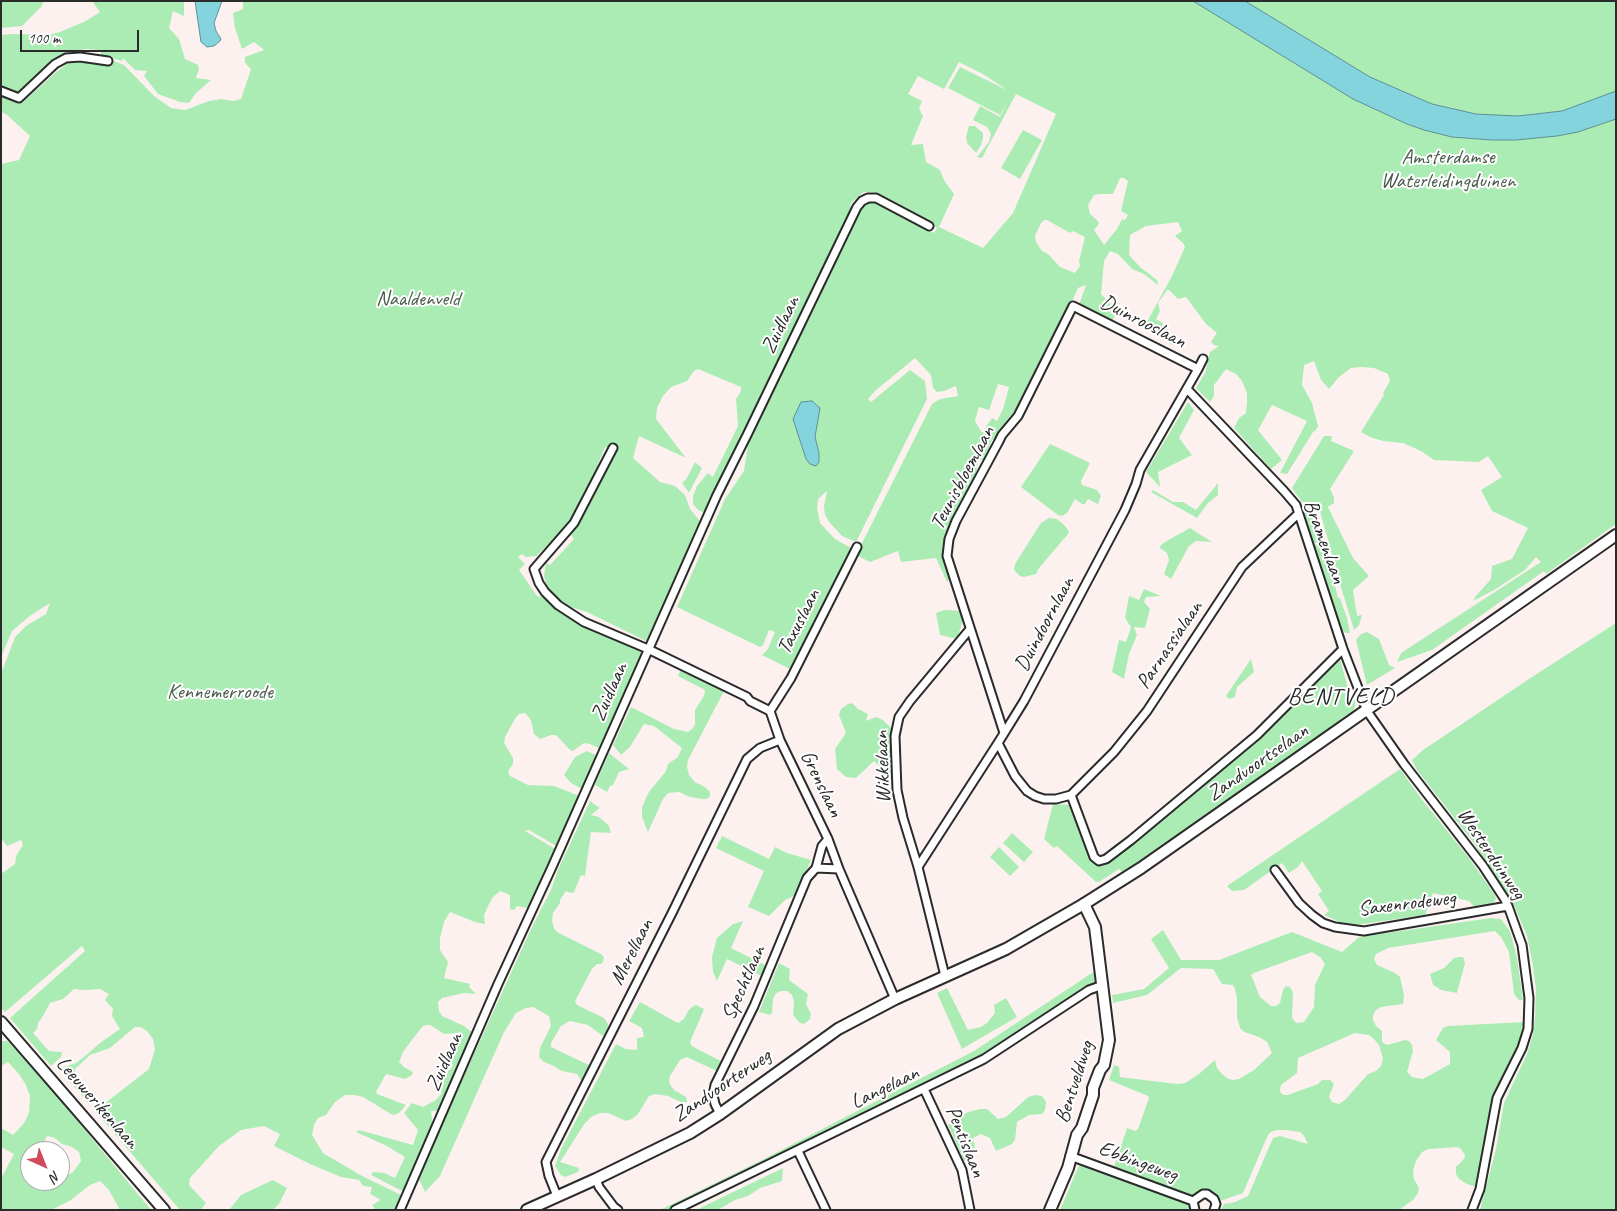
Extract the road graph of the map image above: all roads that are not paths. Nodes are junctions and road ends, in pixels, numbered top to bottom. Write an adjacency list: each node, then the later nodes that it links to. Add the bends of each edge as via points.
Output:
1 (108, 61): 2 (street, via 88,57 66,58 55,64 19,98)
2 (1, 91)
3 (929, 226): 13 (street, Zuidlaan, via 876,198 868,198 858,207 716,495)
4 (1073, 306): 6 (street, Duinrooslaan); 12 (street, Teunisbloemlaan, via 1018,416 1002,435 949,539 947,556)
5 (1203, 359): 6 (street, Duinrooslaan)
6 (1198, 369): 7 (street, Duinrooslaan)
7 (1187, 389): 9 (street, Bramenlaan, via 1284,491 1296,505); 17 (street, Duindoornlaan, via 1140,470 1135,488 1088,581)
8 (612, 448): 13 (street, via 574,523 534,569 539,583 558,605 584,622)
9 (1298, 514): 14 (street, Bramenlaan); 20 (street, Parnassialaan, via 1242,567 1147,711 1114,752)
10 (1616, 535): 16 (main road, Zandvoortselaan)
11 (857, 547): 15 (street, Taxuslaan, via 791,678)
12 (970, 629): 17 (street, Teunisbloemlaan); 22 (street, Wikkelaan, via 910,701 899,718 895,736 897,790)
13 (648, 649): 15 (street); 41 (street, Zuidlaan)
14 (1343, 649): 16 (street, Bramenlaan); 20 (street, Zandvoortselaan, via 1258,735 1113,855 1099,860 1094,857)
15 (770, 711): 18 (street, Grenslaan)
16 (1367, 711): 26 (main road, Zandvoortselaan); 27 (street, Westerduinweg, via 1483,866)
17 (1004, 733): 19 (street, Duindoornlaan)
18 (780, 740): 21 (street, Grenslaan); 38 (street, Merellaan, via 760,748 747,759 546,1162)
19 (998, 743): 20 (street, via 1021,784 1035,796 1056,799); 22 (street, Duindoornlaan)
20 (1071, 795)
21 (828, 839): 23 (street, Spechtlaan, via 822,846); 24 (street, Grenslaan)
22 (918, 867): 28 (street, Wikkelaan)
23 (816, 868): 24 (street); 34 (street, Spechtlaan, via 807,878 754,1006 715,1085 713,1095)
24 (839, 869): 31 (street, Grenslaan)
25 (1275, 870): 27 (street, Saxenrodeweg, via 1299,904 1335,927 1364,931)
26 (1084, 904): 28 (main road, Zandvoortselaan, via 1006,949); 30 (main road, Bentveldweg, via 1095,927)
27 (1508, 906): 50 (street, Westerduinweg, via 1522,945 1527,972 1530,998 1528,1030 1497,1098 1480,1189)
28 (945, 976): 29 (main road, Zandvoortselaan)
29 (933, 982): 31 (main road, Zandvoorterweg)
30 (1103, 985): 33 (street, Langelaan, via 1089,990 984,1059); 36 (main road, Bentveldweg, via 1109,1040 1104,1064)
31 (895, 999): 34 (main road, Zandvoorterweg, via 832,1033)
32 (2, 1024): 40 (main road, Leeuwerikenlaan)
33 (924, 1089): 35 (street, Langelaan); 46 (street, Pentislaan, via 962,1170)
34 (720, 1114): 37 (main road, Zandvoorterweg, via 690,1133)
35 (798, 1150): 44 (street, Langelaan); 45 (street)
36 (1070, 1156): 39 (street, Ebbingeweg); 47 (main road, Bentveldweg)
37 (596, 1179): 38 (main road, Zandvoorterweg); 43 (street)
38 (557, 1196): 42 (main road, Zandvoorterweg)
39 (1193, 1201): 48 (street, Ebbingeweg); 49 (street, Ebbingeweg, via 1207,1194 1214,1199)
40 (164, 1210)
41 (400, 1210)
42 (527, 1210)
43 (618, 1210)
44 (675, 1210)
45 (826, 1210)
46 (970, 1210)
47 (1050, 1210)
48 (1195, 1210)
49 (1214, 1210)
50 (1472, 1210)

